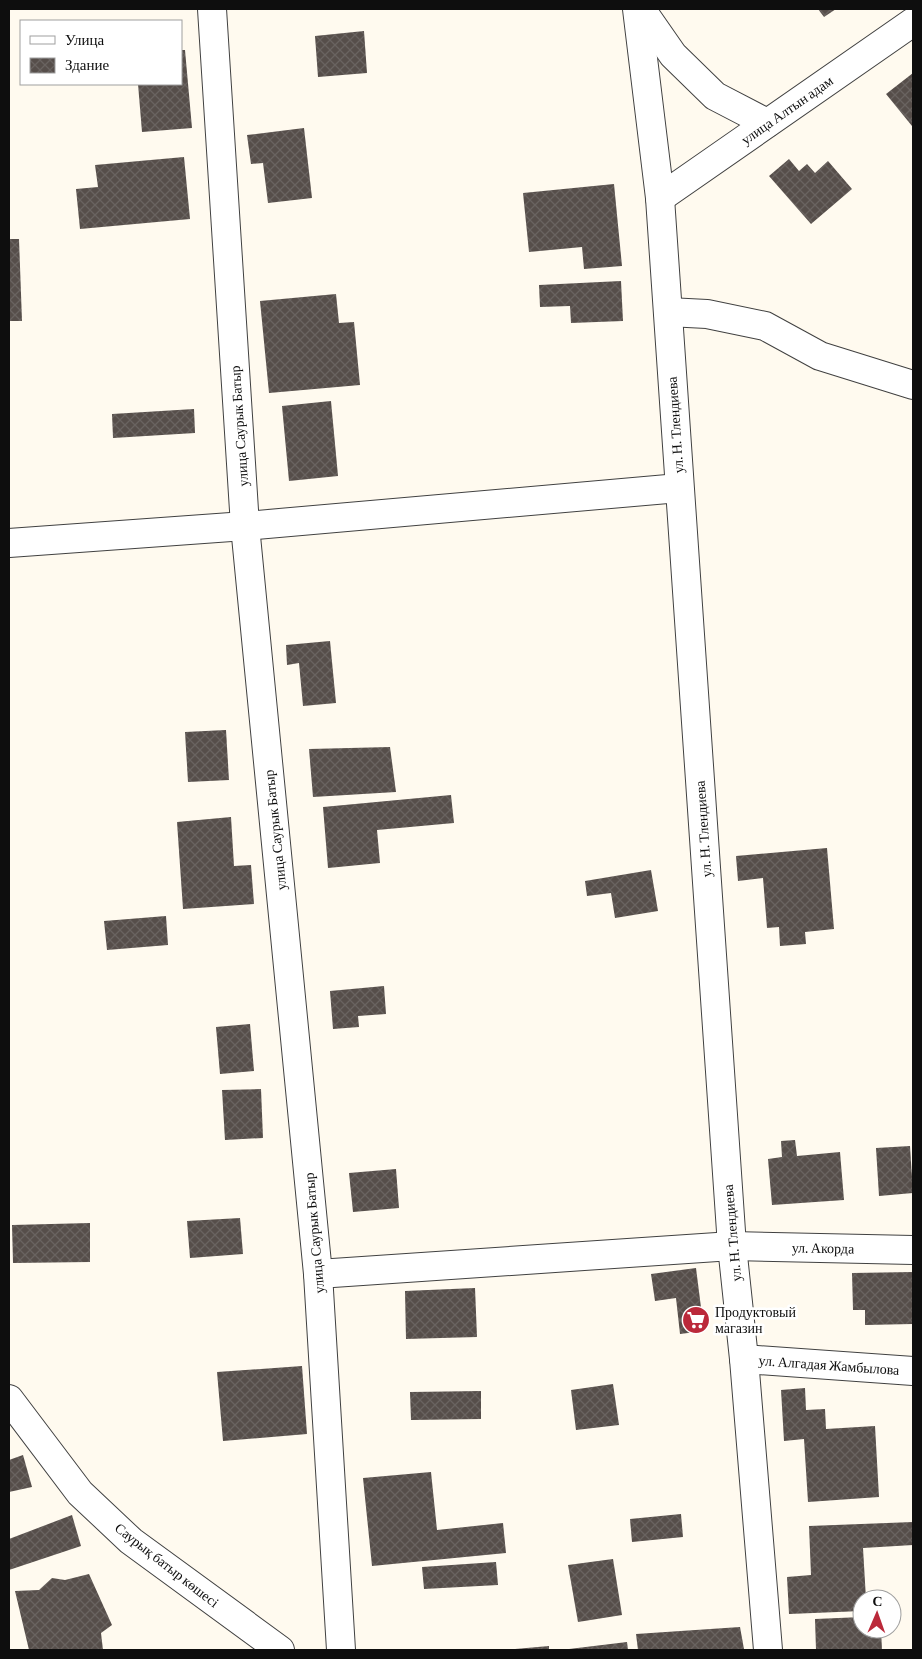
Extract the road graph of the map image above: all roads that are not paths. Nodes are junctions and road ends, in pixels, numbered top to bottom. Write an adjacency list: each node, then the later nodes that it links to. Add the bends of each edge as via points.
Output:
1 (212, 9): 10 (street, улица Саурык Батыр)
2 (637, 9): 6 (street, ул. Н. Тлендиева)
3 (641, 9): 5 (street, via 673,55 715,96)
4 (913, 22): 5 (street, улица Алтын адам)
5 (767, 123): 6 (street, улица Алтын адам)
6 (660, 198): 7 (street, ул. Н. Тлендиева)
7 (668, 312): 8 (street, via 707,314 765,326 820,356); 9 (street, ул. Н. Тлендиева)
8 (913, 385)
9 (679, 488): 10 (street); 12 (street, ул. Н. Тлендиева)
10 (245, 526): 11 (street); 14 (street, улица Саурык Батыр)
11 (9, 543)
12 (732, 1246): 13 (street, ул. Акорда); 14 (street, ул. Акорда); 15 (street, ул. Н. Тлендиева)
13 (913, 1250)
14 (318, 1274): 19 (street, улица Саурык Батыр)
15 (744, 1359): 16 (street, ул. Алгадая Жамбылова); 20 (street, ул. Н. Тлендиева)
16 (913, 1371)
17 (9, 1399): 18 (street, Саурық батыр көшесі, via 80,1494 131,1541)
18 (280, 1650)
19 (341, 1650)
20 (768, 1650)

